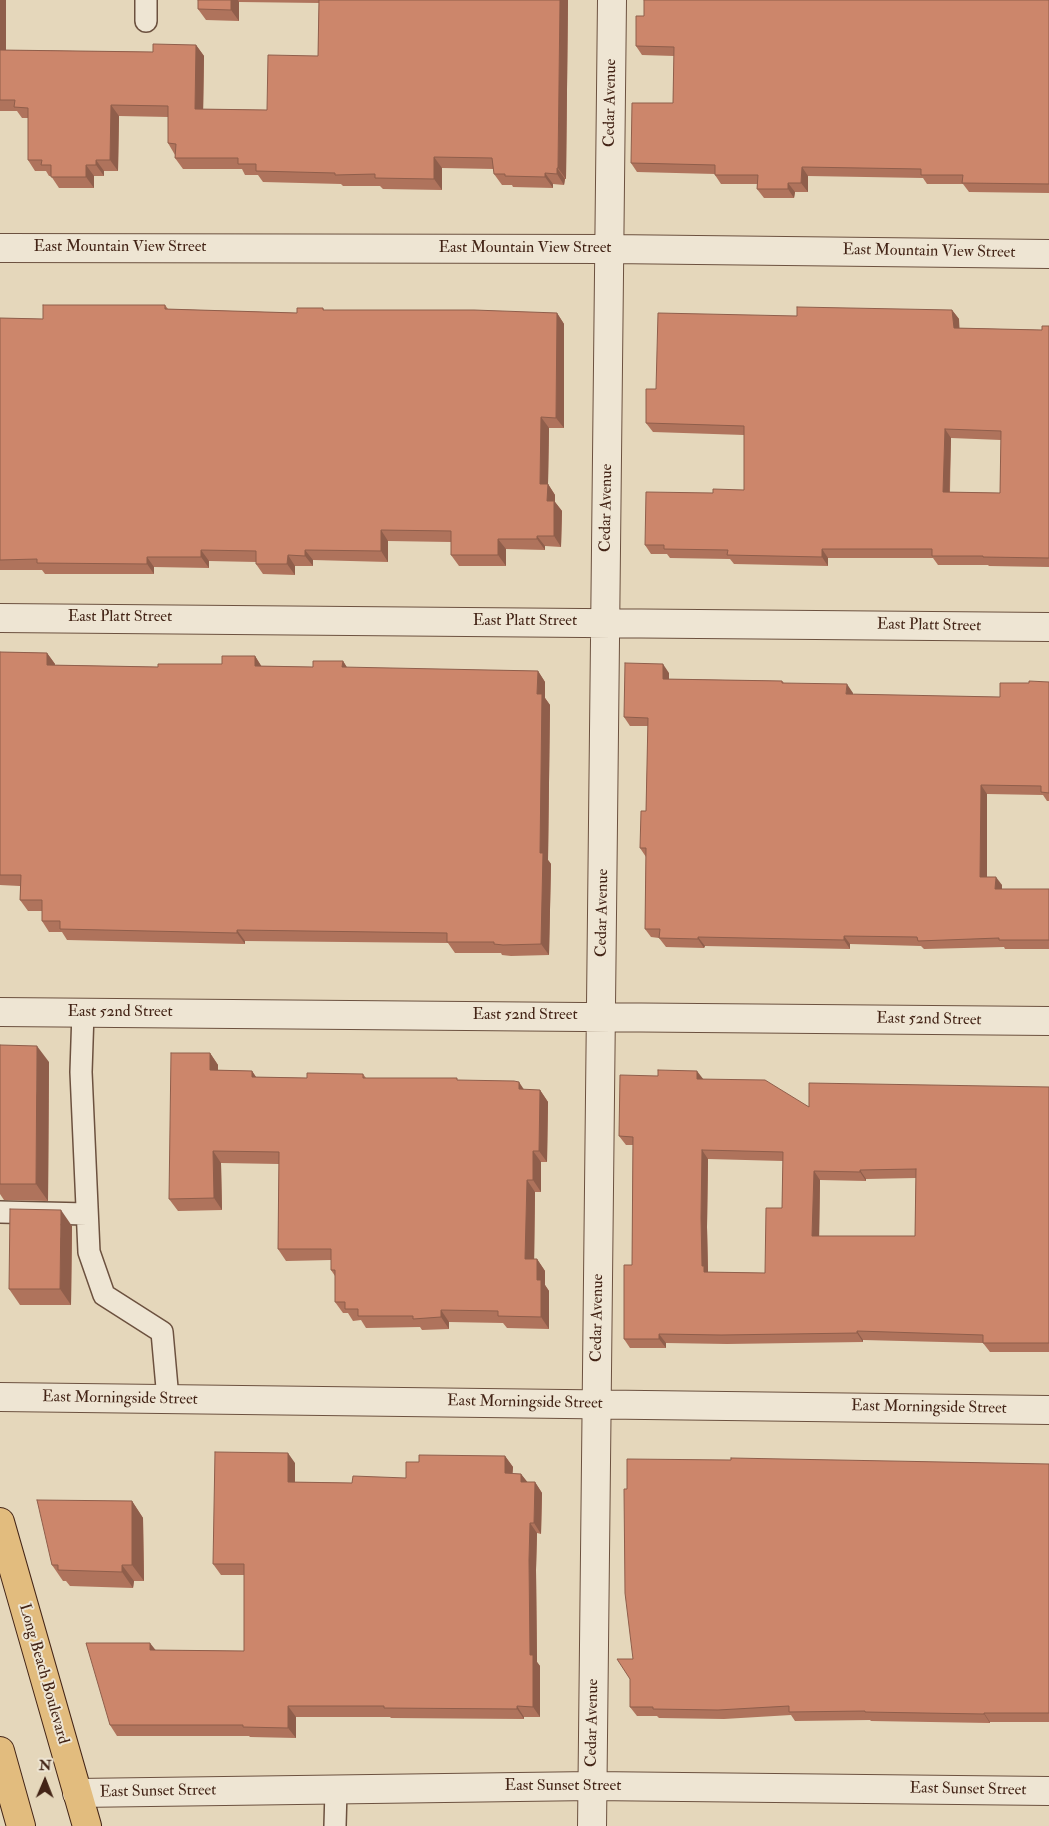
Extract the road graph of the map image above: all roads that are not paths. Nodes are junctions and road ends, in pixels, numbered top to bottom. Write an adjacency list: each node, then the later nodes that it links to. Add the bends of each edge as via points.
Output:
1 (146, 0): 3 (lane)
2 (612, 0): 5 (street, Cedar Avenue)
3 (146, 21)
4 (0, 248): 5 (street, East Mountain View Street)
5 (610, 249): 6 (street, East Mountain View Street); 8 (street, Cedar Avenue)
6 (1049, 254)
7 (0, 618): 8 (street, East Platt Street)
8 (606, 622): 9 (street, East Platt Street); 12 (street, Cedar Avenue)
9 (1049, 627)
10 (0, 1012): 11 (street, East 52nd Street)
11 (82, 1012): 12 (street, East 52nd Street); 15 (lane, via 81,1072)
12 (601, 1017): 13 (street, East 52nd Street); 18 (street, Cedar Avenue)
13 (1049, 1021)
14 (0, 1212): 15 (lane)
15 (88, 1214): 17 (lane, via 89,1252 104,1295 162,1332)
16 (0, 1397): 17 (street, East Morningside Street)
17 (168, 1400): 18 (street, East Morningside Street)
18 (597, 1404): 19 (street, East Morningside Street); 23 (street, Cedar Avenue)
19 (1049, 1410)
20 (0, 1522): 21 (main road, Long Beach Boulevard)
21 (8, 1575): 26 (main road, Long Beach Boulevard)
22 (0, 1751): 27 (main road)
23 (592, 1786): 24 (street, East Sunset Street); 25 (street, East Sunset Street); 30 (street, Cedar Avenue)
24 (336, 1790): 26 (street, East Sunset Street); 29 (lane)
25 (1049, 1791)
26 (77, 1793): 28 (main road, Long Beach Boulevard)
27 (21, 1826)
28 (87, 1826)
29 (335, 1826)
30 (592, 1826)

